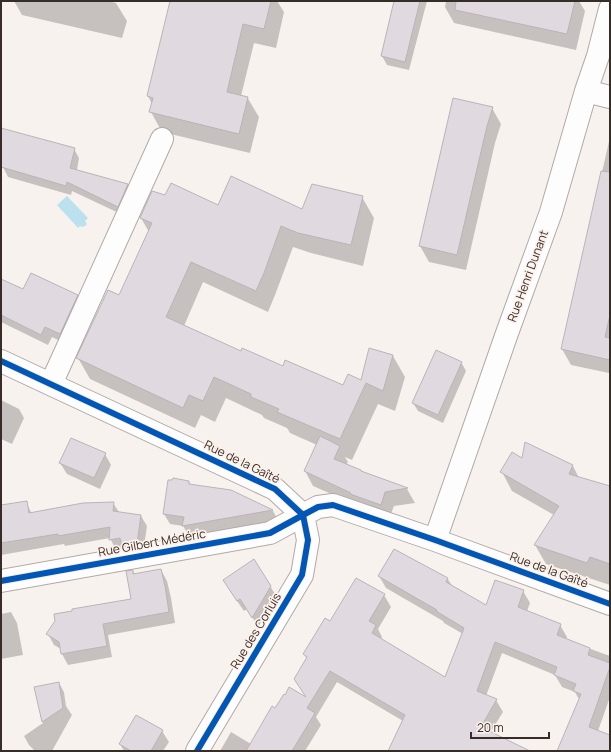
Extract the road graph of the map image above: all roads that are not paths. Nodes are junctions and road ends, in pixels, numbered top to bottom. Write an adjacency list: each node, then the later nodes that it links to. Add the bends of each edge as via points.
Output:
1 (610, 8): 2 (street, Rue Henri Dunant)
2 (586, 91): 3 (street); 8 (street, Rue Henri Dunant, via 552,212)
3 (610, 97)
4 (162, 139): 6 (street)
5 (1, 361): 6 (street, Rue de la Gaîté)
6 (50, 384): 7 (street, Rue de la Gaîté, via 275,488)
7 (303, 515): 8 (street, Rue de la Gaîté, via 333,505); 9 (street, Rue Gilbert Médéric, via 270,533); 11 (street, Rue des Corluis, via 308,540 302,575)
8 (435, 540): 10 (street, Rue de la Gaîté)
9 (1, 581)
10 (610, 604)
11 (197, 751)

